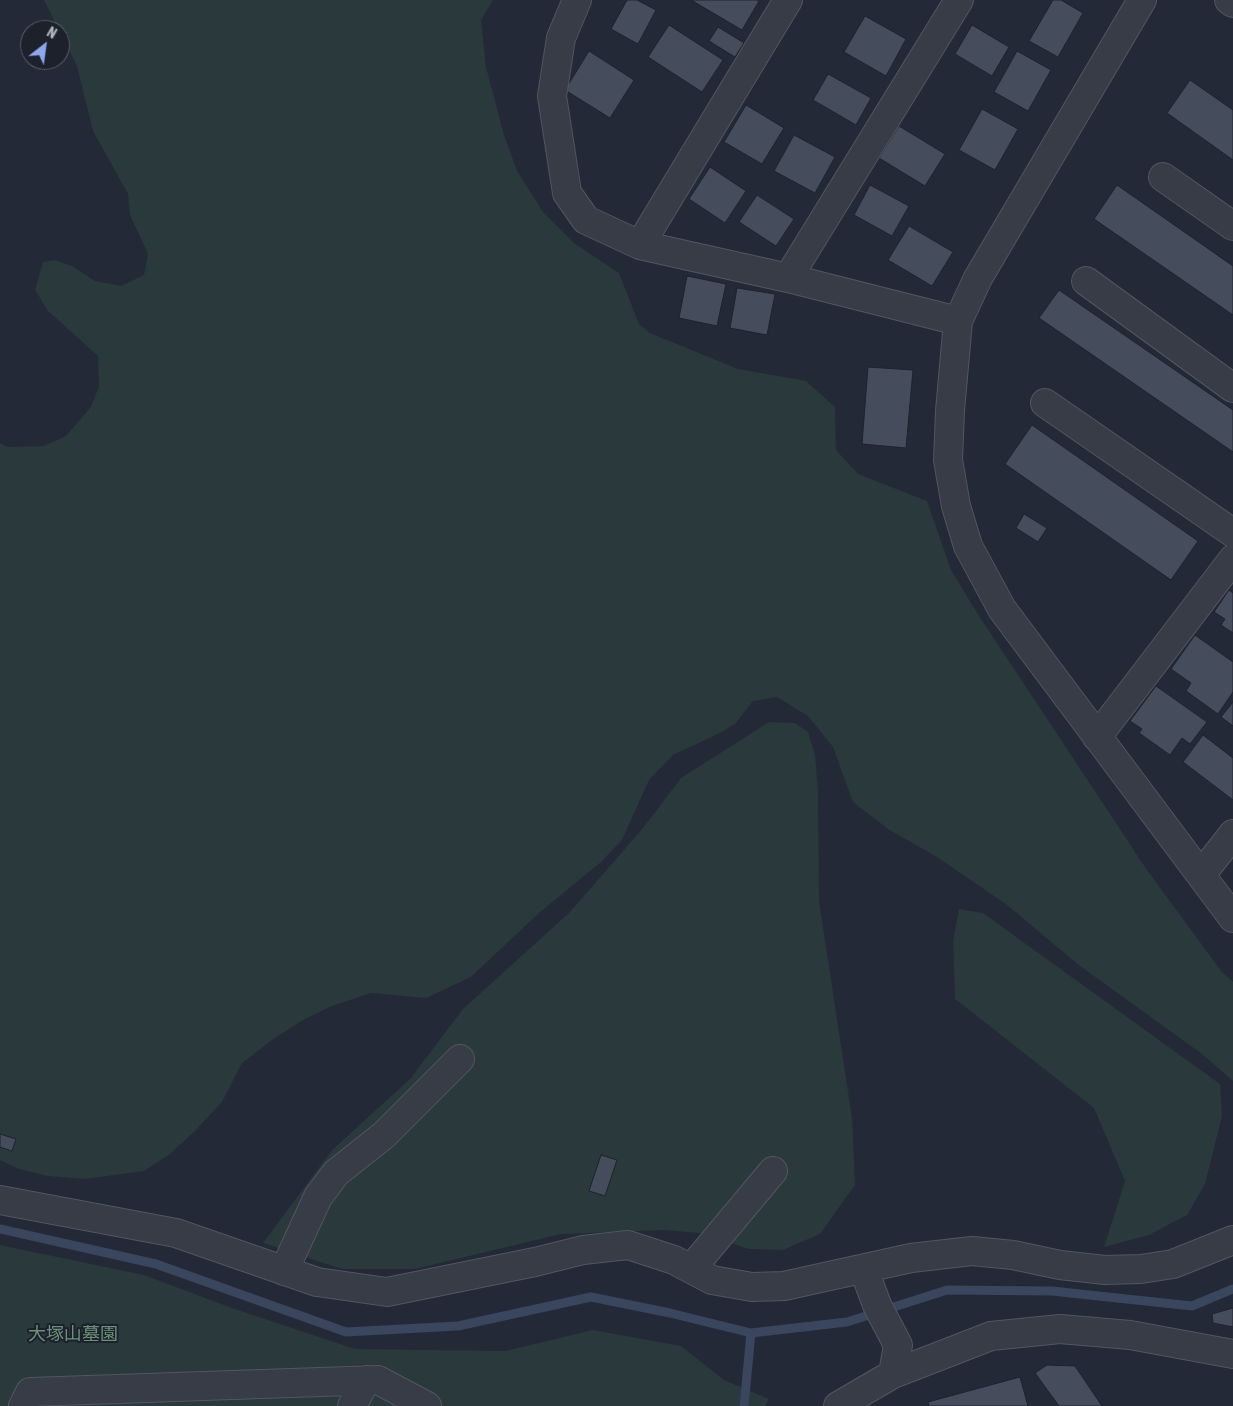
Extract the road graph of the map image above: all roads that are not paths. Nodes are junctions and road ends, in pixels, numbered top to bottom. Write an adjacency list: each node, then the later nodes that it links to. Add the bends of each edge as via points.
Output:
1 (576, 0): 9 (street, via 561,38 552,96 567,193 586,220)
2 (788, 0): 9 (street)
3 (959, 0): 10 (street)
4 (1142, 0): 12 (street, via 978,278)
5 (1229, 0): 6 (street)
6 (1233, 2)
7 (1164, 177): 8 (street)
8 (1233, 226)
9 (640, 245): 10 (street)
10 (788, 278): 12 (street)
11 (1086, 281): 13 (street)
12 (958, 321): 17 (street, via 948,460 956,506 968,546 1002,609)
13 (1233, 388)
14 (1045, 402): 15 (street)
15 (1233, 533)
16 (1233, 559): 17 (street)
17 (1097, 737): 19 (street)
18 (1233, 834): 19 (street)
19 (1201, 875): 20 (street)
20 (1233, 918)
21 (460, 1059): 27 (street, via 384,1135 336,1173 318,1197)
22 (773, 1171): 25 (street)
23 (0, 1200): 27 (street, via 176,1233)
24 (1233, 1240): 26 (street, via 1173,1264 1141,1269 1087,1268 972,1251 910,1258)
25 (691, 1269): 26 (street, via 712,1280 752,1287 784,1286); 27 (street, via 674,1260 628,1246 583,1250 387,1292 317,1282)
26 (864, 1270): 29 (street, via 877,1305 898,1345)
27 (284, 1271)
28 (1233, 1354): 29 (street, via 1130,1335 1060,1329 991,1336)
29 (893, 1374): 35 (street)
30 (366, 1380): 31 (street); 33 (street); 34 (street, via 378,1380)
31 (292, 1394): 32 (street, via 30,1392)
32 (22, 1406)
33 (352, 1406)
34 (427, 1406)
35 (838, 1406)

